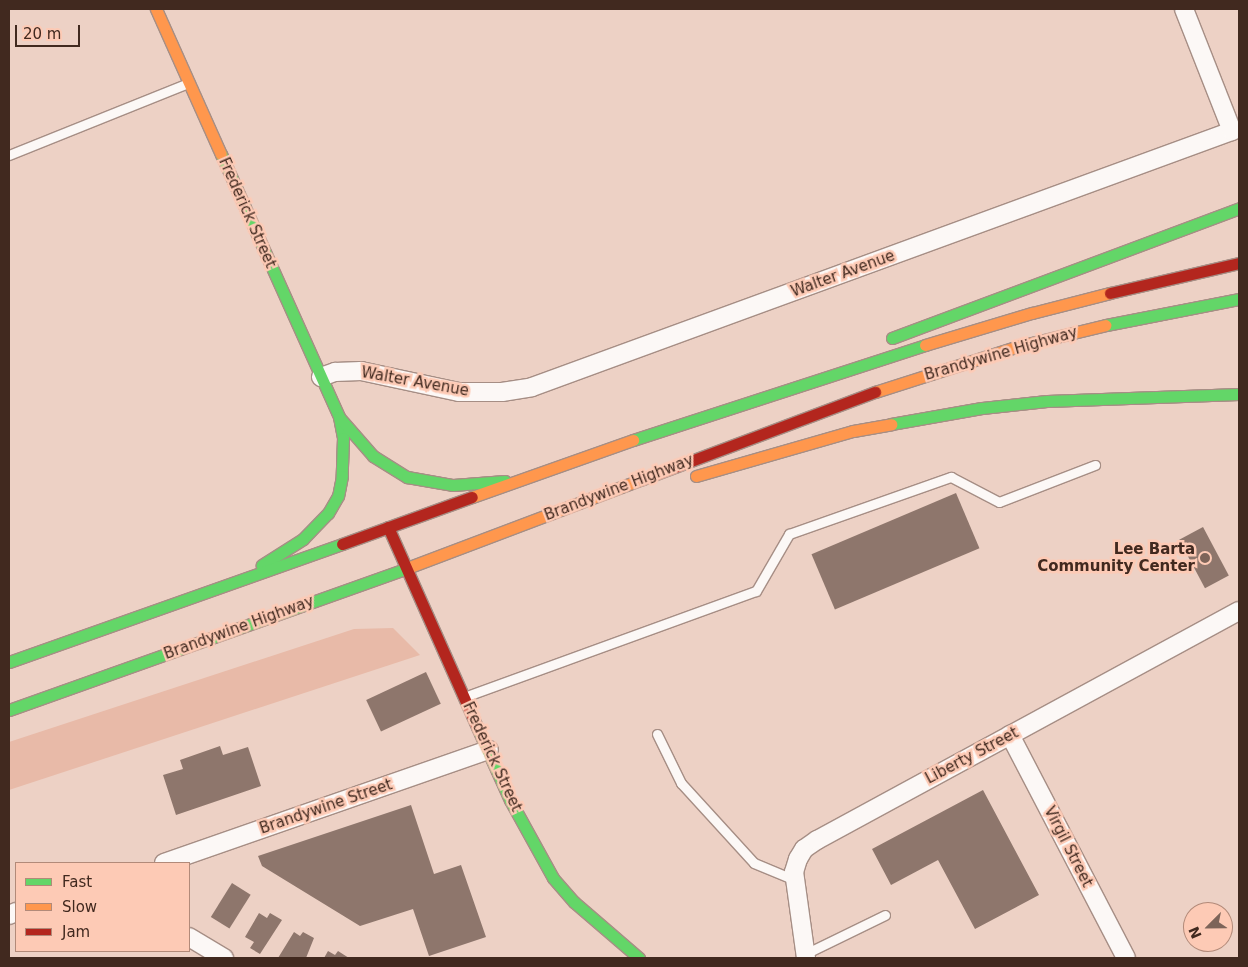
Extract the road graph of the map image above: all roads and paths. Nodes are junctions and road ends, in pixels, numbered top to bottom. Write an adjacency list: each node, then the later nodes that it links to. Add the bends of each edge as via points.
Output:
1 (156, 9): 3 (main road, Frederick Street)
2 (1184, 9): 10 (street, Walter Avenue, via 1232,131 532,387 508,392 459,392 361,371 335,372)
3 (189, 83): 4 (lane); 10 (main road, Frederick Street)
4 (9, 155)
5 (1239, 208): 8 (main road)
6 (1239, 263): 13 (main road, Brandywine Highway, via 1032,313 946,338)
7 (1239, 299): 19 (main road, Brandywine Highway, via 1093,328 933,372)
8 (883, 342)
9 (819, 367): 13 (main road)
10 (321, 378): 12 (main road, Frederick Street)
11 (1239, 394): 15 (main road, via 1047,401 982,408 853,432)
12 (339, 417): 16 (main road, via 373,456 407,477 453,485); 21 (main road, via 343,438 342,476 338,496 328,513 284,553)
13 (644, 436): 16 (main road, Brandywine Highway)
14 (1095, 465): 24 (lane, via 999,502 951,477 789,534 756,592)
15 (684, 479)
16 (518, 480): 18 (main road, Brandywine Highway)
17 (655, 487): 19 (main road)
18 (388, 527): 20 (main road, Frederick Street); 21 (main road, Brandywine Highway)
19 (514, 527): 20 (main road, Brandywine Highway)
20 (405, 569): 24 (main road, Frederick Street); 25 (main road, Brandywine Highway)
21 (225, 586): 23 (main road, Brandywine Highway)
22 (1239, 612): 27 (street, Liberty Street)
23 (9, 662)
24 (464, 697): 28 (main road, Frederick Street)
25 (9, 710)
26 (657, 734): 30 (lane, via 680,783 742,850 754,862)
27 (1010, 735): 30 (street, Liberty Street, via 817,840 804,849 798,859); 36 (street, Virgil Street)
28 (489, 750): 29 (street, Brandywine Street); 35 (main road, Frederick Street, via 510,800 553,878 574,902)
29 (167, 862)
30 (795, 880): 33 (street, Liberty Street)
31 (885, 915): 33 (lane)
32 (190, 938): 34 (street)
33 (805, 956)
34 (224, 958)
35 (639, 958)
36 (1126, 958)

